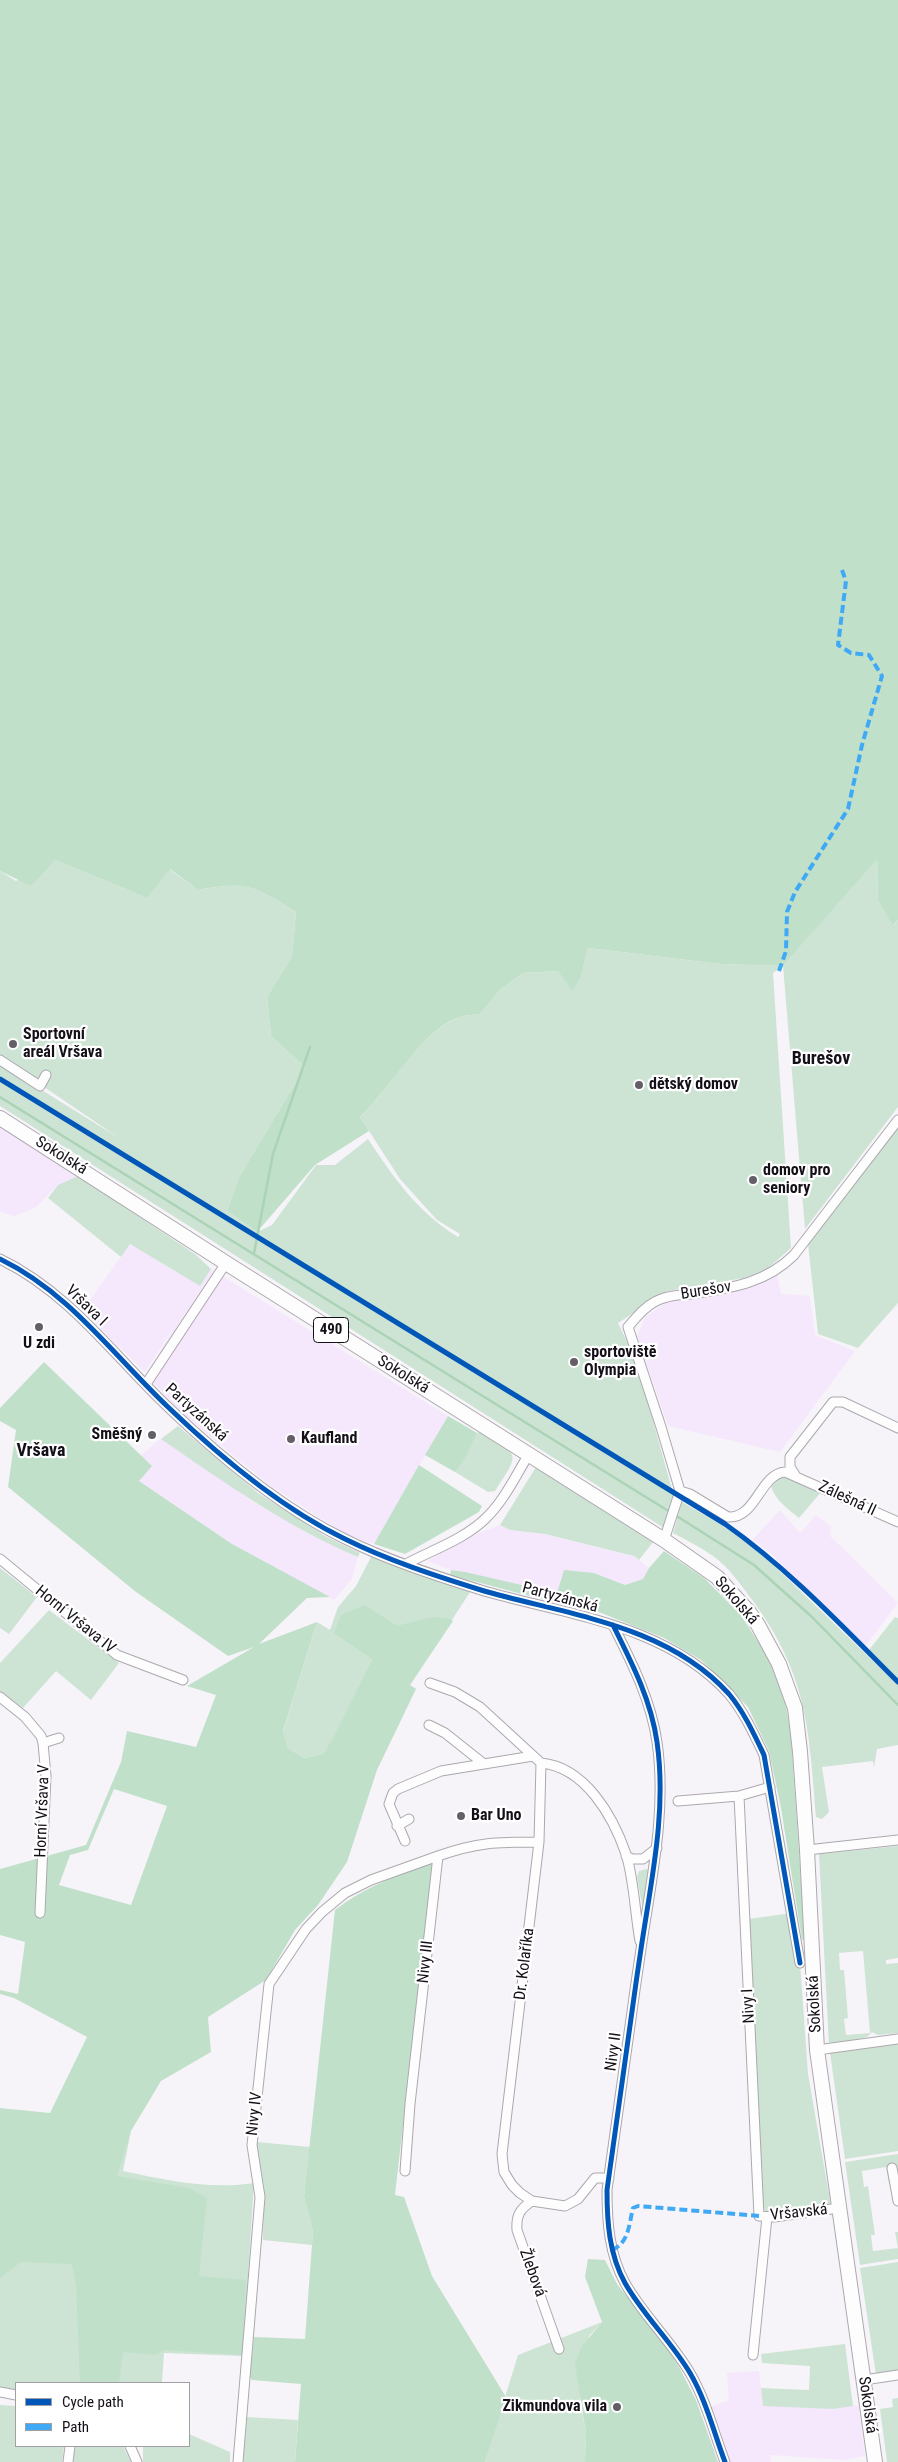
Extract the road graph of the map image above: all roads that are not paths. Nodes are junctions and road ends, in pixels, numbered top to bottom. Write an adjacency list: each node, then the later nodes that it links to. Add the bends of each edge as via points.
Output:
1 (0, 1060): 2 (street, via 40,1086)
2 (46, 1075)
3 (0, 1118): 6 (main road, Sokolská / 490)
4 (898, 1120): 11 (street, Burešov, via 782,1267 760,1280 732,1288 664,1298 646,1308 628,1327)
5 (0, 1260): 7 (street, Vršava I, via 27,1272 61,1298)
6 (226, 1263): 7 (street); 9 (main road, Sokolská / 490)
7 (146, 1384): 15 (street, Partyzánská, via 190,1426 276,1498 321,1527)
8 (898, 1428): 10 (street, via 843,1402 833,1402 790,1457 790,1467)
9 (529, 1454): 13 (main road, Sokolská / 490); 15 (street, via 484,1520)
10 (796, 1475): 11 (street, via 782,1472 774,1476 743,1513 735,1517 728,1517 690,1494); 12 (street, Zálešná II)
11 (679, 1496): 13 (street)
12 (898, 1522)
13 (666, 1534): 35 (main road, Sokolská / 490, via 727,1586 758,1624 779,1664 797,1722)
14 (0, 1560): 17 (street, Horní Vršava IV, via 117,1655)
15 (406, 1564): 16 (street, Partyzánská, via 480,1590)
16 (613, 1625): 26 (street, Partyzánská, via 657,1642 694,1664 728,1693 752,1728 764,1755); 34 (street, Nivy II, via 640,1680 657,1741 661,1787)
17 (183, 1680)
18 (430, 1683): 23 (street, via 456,1692 480,1707)
19 (0, 1697): 22 (street, Horní Vršava V, via 25,1716)
20 (429, 1725): 25 (street, via 446,1733)
21 (59, 1738): 22 (street)
22 (43, 1743): 38 (street, Horní Vršava V, via 46,1776)
23 (533, 1756): 24 (street); 25 (street)
24 (541, 1763): 33 (street, Dr. Kolaříka); 37 (street, Nivy II, via 562,1767 590,1790 619,1836)
25 (484, 1764): 30 (street, via 441,1771 398,1789 389,1804)
26 (770, 1787): 27 (street); 40 (street, Partyzánská)
27 (739, 1796): 28 (street); 49 (street, Nivy I)
28 (678, 1801)
29 (409, 1819): 30 (street)
30 (398, 1826): 32 (street)
31 (898, 1840): 35 (street)
32 (405, 1841)
33 (539, 1842): 36 (street, via 490,1842); 46 (street, Dr. Kolaříka, via 502,2154 507,2177 520,2193)
34 (657, 1847): 37 (street, via 643,1859 632,1860); 39 (street, Nivy II)
35 (807, 1850): 42 (main road, Sokolská / 490)
36 (438, 1856): 44 (street, Nivy III, via 410,2098); 60 (street, Nivy IV, via 345,1893 306,1929 269,1984 252,2145 260,2197)
37 (626, 1856): 39 (street, Nivy II)
38 (40, 1913)
39 (641, 1949): 45 (street, Nivy II)
40 (800, 1963)
41 (898, 2039): 42 (street)
42 (817, 2050): 48 (main road, Sokolská / 490)
43 (892, 2168): 47 (street)
44 (405, 2171)
45 (609, 2178): 46 (street, via 596,2178 578,2199 565,2206); 61 (street, Nivy II, via 608,2222 618,2268 634,2296 692,2375)
46 (532, 2201): 50 (street, Žlebová, via 517,2216 517,2230)
47 (898, 2201)
48 (839, 2208): 49 (street, Vršavská); 53 (main road, Sokolská / 490)
49 (763, 2216): 51 (street, Nivy I)
50 (559, 2349)
51 (753, 2356)
52 (898, 2376): 53 (street)
53 (864, 2380): 62 (main road, Sokolská / 490)
54 (0, 2392): 55 (street)
55 (15, 2395)
56 (70, 2447): 58 (street)
57 (130, 2447): 59 (street)
58 (68, 2462)
59 (137, 2462)
60 (238, 2462)
61 (725, 2462)
62 (875, 2462)

